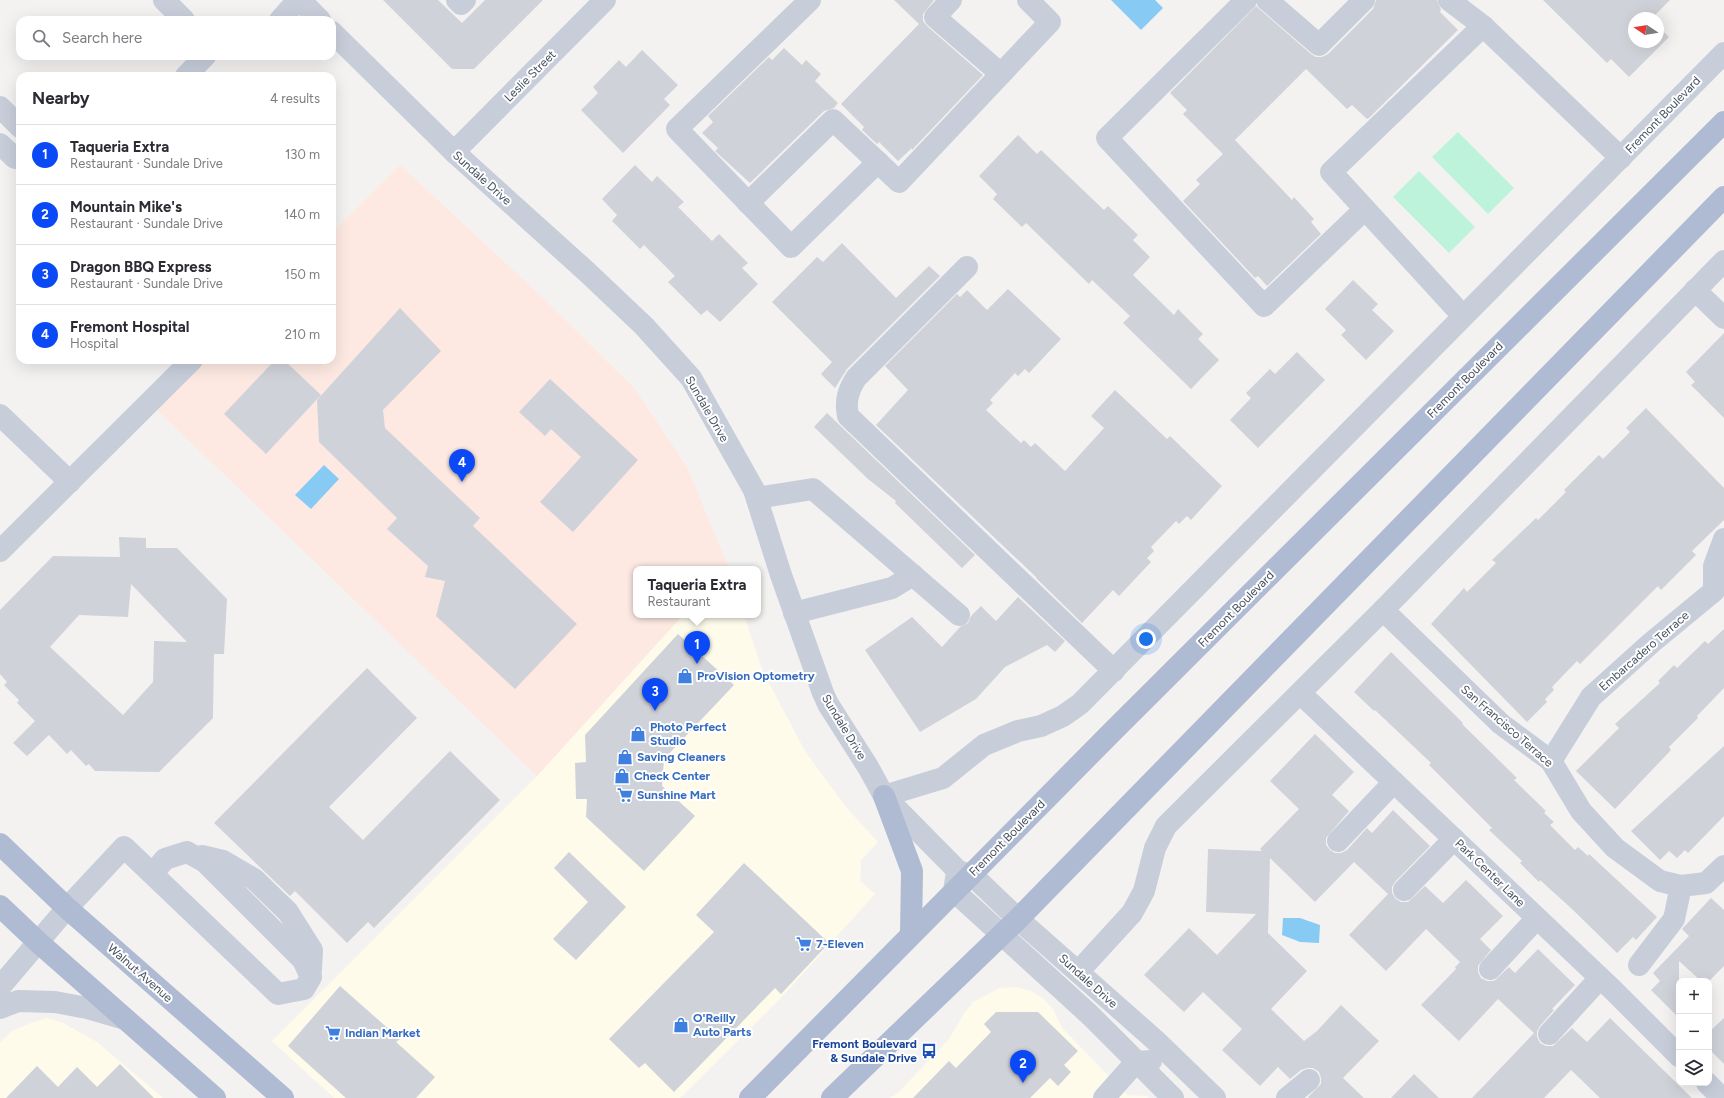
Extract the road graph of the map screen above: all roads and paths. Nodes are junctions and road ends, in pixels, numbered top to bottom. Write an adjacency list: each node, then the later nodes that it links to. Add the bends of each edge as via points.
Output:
1 (164, 0): 13 (street)
2 (299, 0): 14 (street); 15 (street)
3 (457, 0): 4 (street, via 461,4)
4 (465, 0)
5 (605, 0): 26 (street, Leslie Street)
6 (810, 0): 31 (street, via 677,129)
7 (951, 0): 21 (street, via 936,17)
8 (1028, 0): 21 (street, via 1050,22)
9 (1246, 0): 32 (street, via 1107,138 1264,306)
10 (1267, 0): 11 (street, via 1319,45)
11 (1364, 0)
12 (1449, 0): 16 (street)
13 (180, 16)
14 (284, 16)
15 (316, 16)
16 (1483, 26): 28 (street); 32 (street, via 1331,172)
17 (336, 36): 26 (street, Sundale Drive)
18 (1724, 53): 28 (street, Fremont Boulevard)
19 (201, 60): 20 (street)
20 (190, 72)
21 (1001, 74): 29 (street, via 899,182)
22 (0, 107): 24 (street)
23 (1724, 122): 59 (main road, Fremont Boulevard, via 1106,739)
24 (16, 123)
25 (0, 144): 27 (street)
26 (454, 152): 41 (street, Sundale Drive, via 644,326 691,378 754,490)
27 (16, 158)
28 (1621, 158): 36 (street, Fremont Boulevard)
29 (878, 162): 31 (street, via 833,120); 31 (street, via 791,247)
30 (1724, 196): 65 (main road)
31 (748, 203)
32 (1365, 209): 36 (street)
33 (1724, 261): 35 (street)
34 (967, 267): 49 (street, via 856,378 849,390 846,405 848,416)
35 (1695, 290): 37 (street); 46 (street)
36 (1463, 316): 49 (street, Fremont Boulevard)
37 (1724, 318)
38 (188, 364): 40 (street)
39 (0, 415): 40 (street)
40 (70, 482): 43 (street)
41 (756, 498): 44 (street, via 813,489); 47 (street, Sundale Drive)
42 (1724, 539): 45 (street, Embarcadero Terrace, via 1714,566)
43 (0, 551)
44 (913, 575): 47 (street, via 892,588); 48 (street)
45 (1719, 594): 51 (street, Embarcadero Terrace, via 1651,643 1591,697)
46 (1383, 610): 50 (street); 51 (street, San Francisco Terrace, via 1501,724)
47 (794, 613): 53 (street, Sundale Drive, via 823,693)
48 (959, 615)
49 (1114, 670): 53 (street, Fremont Boulevard, via 1080,704 1063,716 984,745 943,778)
50 (1300, 693): 52 (street, Park Center Lane); 71 (street, via 1166,826 1155,848 1144,891 1132,913)
51 (1551, 761): 60 (street, San Francisco Terrace, via 1581,811 1615,848 1660,881)
52 (1394, 782): 54 (street, Park Center Lane); 55 (street)
53 (884, 796): 59 (street, Sundale Drive); 66 (main road, via 912,871)
54 (1454, 839): 61 (street); 64 (street, Park Center Lane)
55 (1338, 841)
56 (0, 844): 63 (main road, Walnut Avenue)
57 (1724, 866): 60 (street, via 1706,883)
58 (153, 874): 58 (street, via 165,859 187,852 205,862 303,960 311,977 304,989 278,994); 63 (street, via 124,847)
59 (961, 879): 65 (street, Sundale Drive); 66 (main road, Fremont Boulevard); 67 (street, Sundale Drive)
60 (1681, 886): 69 (street, via 1674,919)
61 (1404, 890)
62 (0, 906): 68 (main road)
63 (67, 908): 68 (street); 83 (main road, Walnut Avenue)
64 (1537, 918): 70 (street); 72 (street, Park Center Lane)
65 (1018, 919): 67 (main road); 71 (street, Sundale Drive)
66 (911, 934): 84 (main road, Fremont Boulevard)
67 (1000, 935): 78 (street, Sundale Drive, via 1091,1016); 85 (main road)
68 (38, 942): 73 (street); 75 (main road)
69 (1639, 965)
70 (1490, 969)
71 (1078, 972): 81 (street, Sundale Drive, via 1155,1040)
72 (1600, 978): 76 (street); 77 (street, Park Center Lane)
73 (0, 987)
74 (0, 1008): 75 (street, via 18,1001 56,1002)
75 (125, 1019): 82 (main road)
76 (1548, 1034)
77 (1676, 1053)
78 (1136, 1062): 81 (street, via 1148,1059); 86 (street); 87 (street, Sundale Drive)
79 (1309, 1080): 88 (street)
80 (1710, 1086): 89 (street)
81 (1207, 1091)
82 (215, 1098)
83 (283, 1098)
84 (750, 1098)
85 (832, 1098)
86 (1104, 1098)
87 (1173, 1098)
88 (1288, 1098)
89 (1722, 1098)

